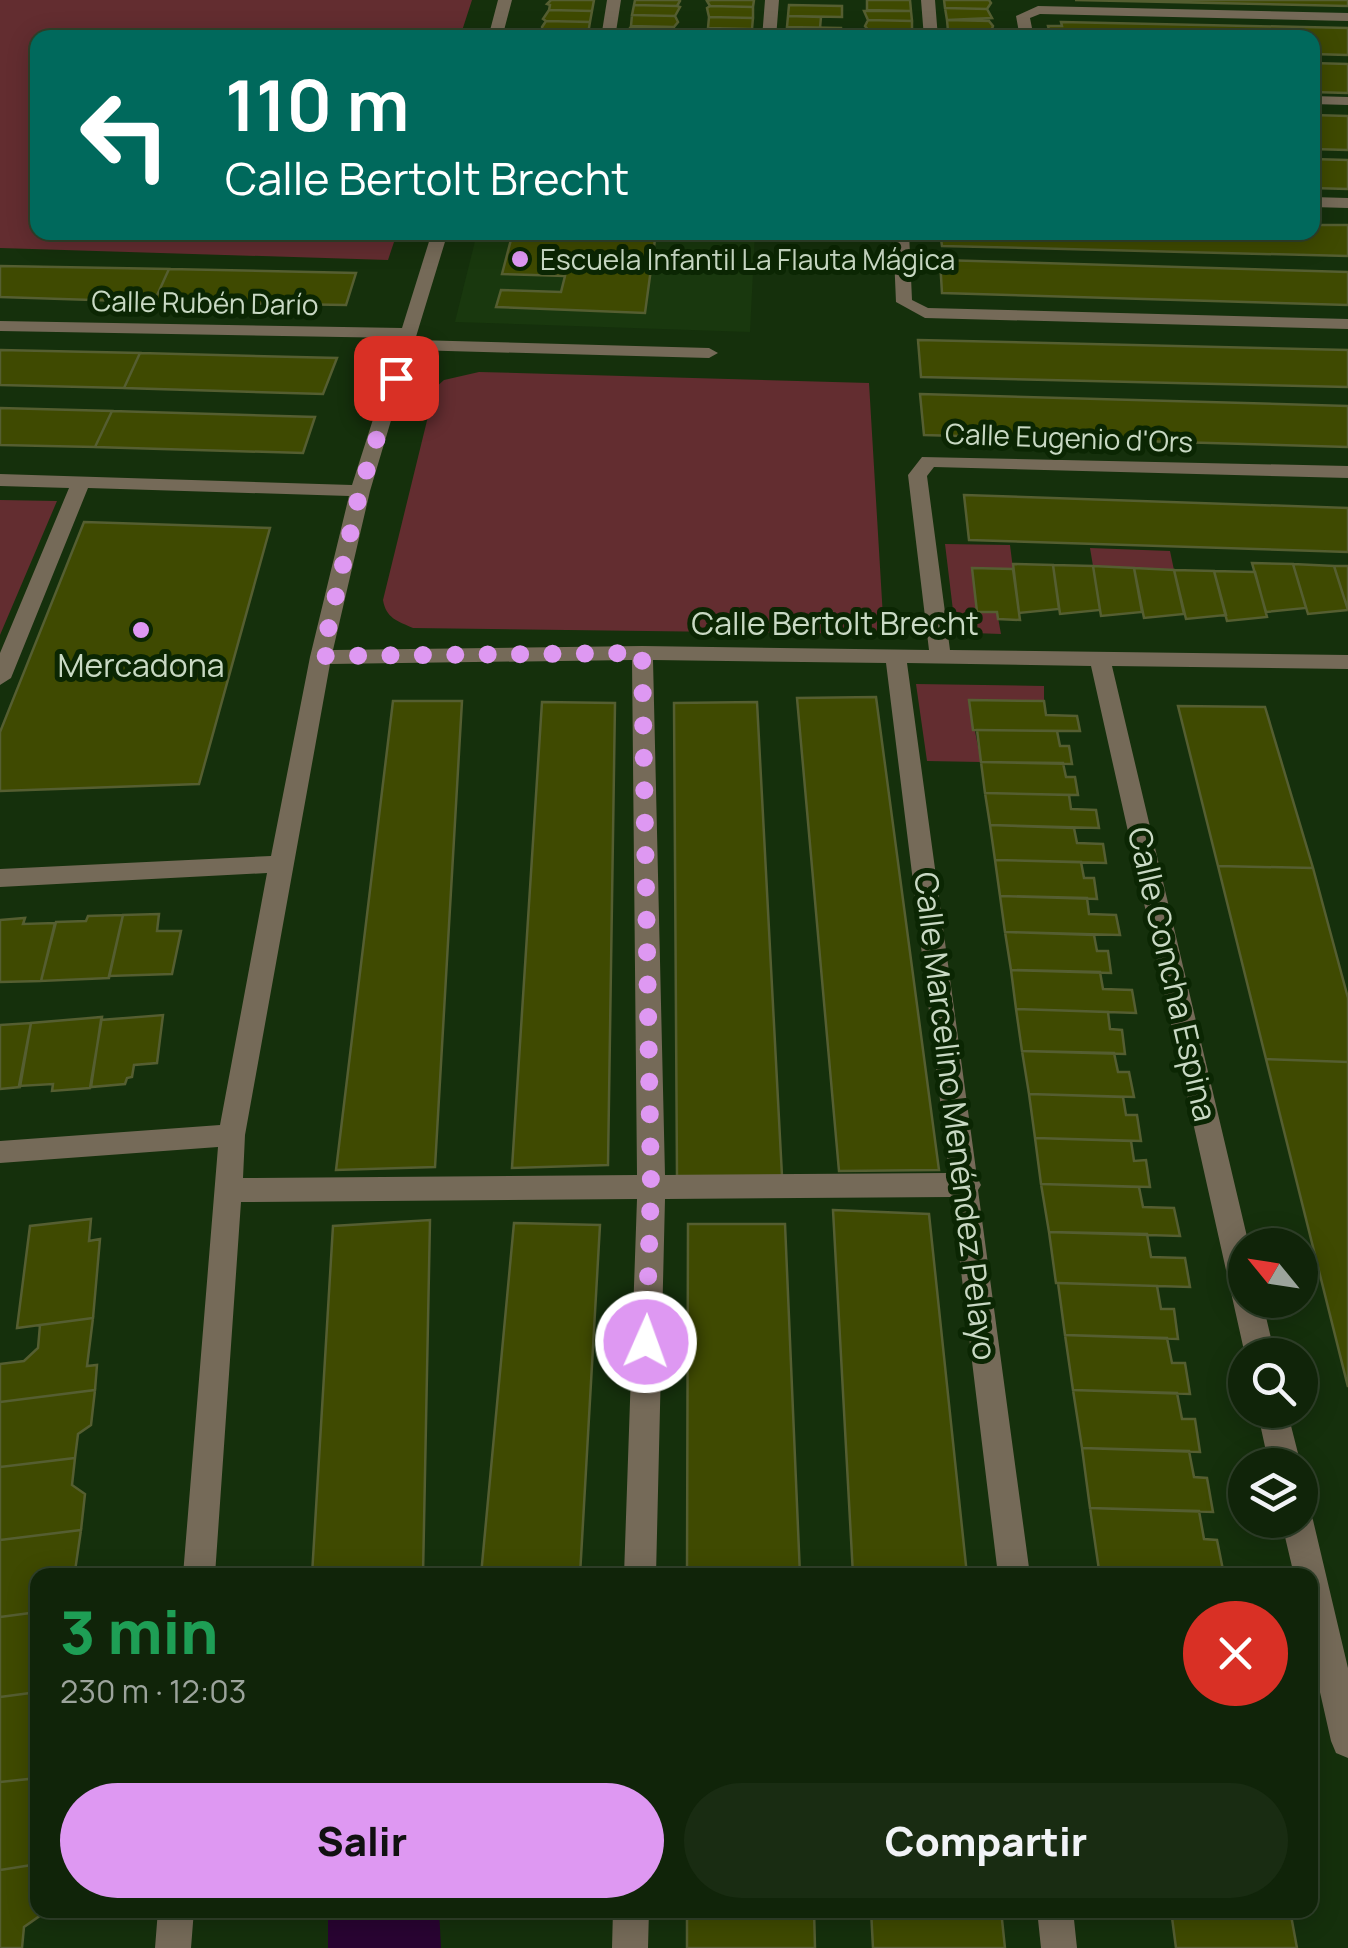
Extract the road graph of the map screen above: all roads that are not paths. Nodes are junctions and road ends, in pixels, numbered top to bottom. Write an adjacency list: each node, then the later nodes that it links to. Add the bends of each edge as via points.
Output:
1 (505, 0): 6 (street)
2 (614, 0): 7 (street)
3 (772, 0): 8 (street)
4 (928, 0): 9 (street)
5 (1348, 17): 10 (street, via 1038,10 1023,16)
6 (498, 30)
7 (609, 30)
8 (770, 30)
9 (930, 30)
10 (1026, 30)
11 (1320, 100): 12 (street)
12 (1348, 101)
13 (1320, 202): 14 (street)
14 (1348, 203)
15 (438, 240): 19 (street)
16 (900, 240): 17 (street, via 904,302 925,313)
17 (1348, 324)
18 (0, 326): 19 (street, Calle Rubén Darío)
19 (408, 339): 20 (street, Calle Rubén Darío); 24 (street)
20 (709, 354)
21 (1348, 472): 27 (street, Calle Eugenio d'Ors, via 929,461 916,476)
22 (0, 480): 23 (street)
23 (81, 482): 24 (street); 31 (street)
24 (360, 491): 26 (street)
25 (642, 653): 26 (street, Calle Bertolt Brecht); 28 (street, Calle Bertolt Brecht); 37 (street)
26 (322, 656): 32 (street)
27 (940, 656): 28 (street, Calle Bertolt Brecht); 29 (street, Calle Bertolt Brecht)
28 (896, 657): 36 (street, Calle Marcelino Menéndez Pelayo)
29 (1100, 658): 30 (street, Calle Bertolt Brecht); 39 (street, Calle Concha Espina)
30 (1348, 662)
31 (0, 678)
32 (281, 864): 33 (street); 34 (street)
33 (0, 878)
34 (232, 1135): 35 (street); 38 (street)
35 (0, 1152)
36 (967, 1185): 37 (street); 43 (street, Calle Marcelino Menéndez Pelayo)
37 (651, 1187): 38 (street); 42 (street)
38 (228, 1190): 41 (street)
39 (1231, 1228)
40 (1302, 1538): 44 (street)
41 (200, 1568)
42 (640, 1568)
43 (1013, 1568)
44 (1309, 1568)
45 (1318, 1608): 46 (street)
46 (1348, 1741)
47 (175, 1918): 50 (street)
48 (631, 1918): 51 (street)
49 (1056, 1918): 52 (street)
50 (173, 1948)
51 (630, 1948)
52 (1060, 1948)

